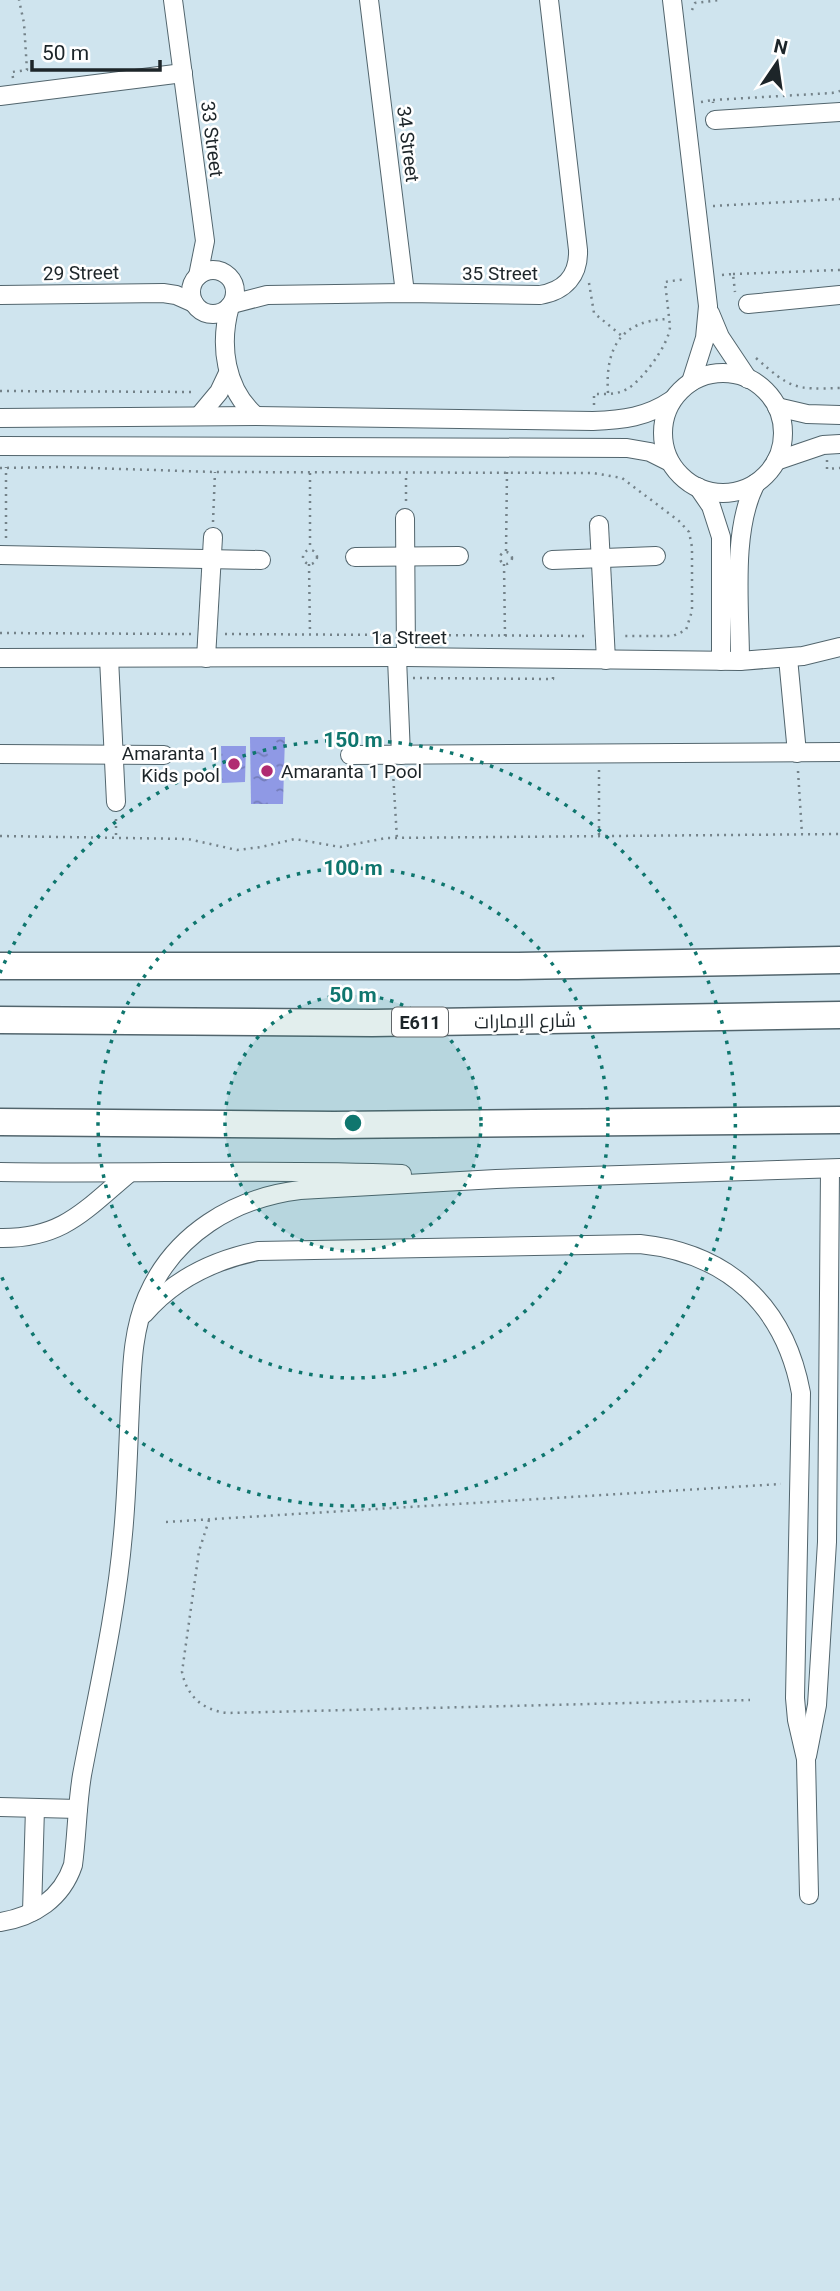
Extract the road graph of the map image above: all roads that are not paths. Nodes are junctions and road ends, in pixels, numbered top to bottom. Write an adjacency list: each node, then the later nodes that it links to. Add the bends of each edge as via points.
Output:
1 (173, 0): 5 (street, 33 Street)
2 (369, 0): 13 (street, 34 Street)
3 (549, 0): 13 (street, 35 Street, via 577,267 556,291 540,295)
4 (672, 0): 19 (street)
5 (183, 73): 6 (street); 9 (street, 33 Street)
6 (8, 95)
7 (840, 112): 8 (street)
8 (715, 120)
9 (205, 241): 10 (street, 33 Street); 11 (street, 33 Street)
10 (196, 279): 11 (street, via 209,270); 12 (street, 29 Street); 20 (street, via 191,292)
11 (228, 279): 15 (street); 18 (street, via 235,291)
12 (163, 293): 14 (street, 29 Street); 20 (street, 29 Street)
13 (405, 293): 15 (street, 35 Street)
14 (0, 295)
15 (267, 295): 18 (street)
16 (840, 295): 17 (street)
17 (742, 302)
18 (231, 305): 20 (street, via 219,313); 21 (street)
19 (708, 306): 23 (street, via 720,337); 24 (street, via 705,338)
20 (200, 308): 21 (street)
21 (225, 338): 22 (street)
22 (228, 373): 28 (street); 29 (street, via 238,397)
23 (748, 379): 24 (street, via 725,373); 26 (street)
24 (691, 382): 25 (street)
25 (672, 400): 29 (street, via 636,417 593,421); 34 (street, via 663,424)
26 (777, 407): 27 (street); 33 (street, via 782,440)
27 (840, 415)
28 (200, 416): 29 (street); 30 (street)
29 (256, 416)
30 (0, 418)
31 (840, 444): 33 (street)
32 (0, 446): 34 (street, via 627,448)
33 (776, 461): 35 (street)
34 (670, 462): 36 (street)
35 (756, 482): 36 (street, via 722,493); 57 (street, via 741,524)
36 (698, 487): 56 (street, via 715,516 720,537)
37 (405, 518): 44 (street)
38 (599, 525): 45 (street)
39 (213, 537): 46 (street)
40 (3, 555): 46 (street)
41 (459, 556): 44 (street)
42 (656, 556): 45 (street)
43 (355, 557): 44 (street)
44 (406, 557): 50 (street)
45 (601, 558): 48 (street); 55 (street)
46 (212, 559): 47 (street); 53 (street)
47 (261, 560)
48 (552, 560)
49 (840, 647): 54 (street, 1a Street)
50 (402, 657): 53 (street, 1a Street); 55 (street, 1a Street); 64 (street)
51 (0, 658): 52 (street, 1a Street)
52 (108, 658): 53 (street, 1a Street); 61 (street)
53 (206, 658)
54 (788, 658): 57 (street, 1a Street); 59 (street)
55 (606, 660): 56 (street, 1a Street)
56 (721, 661): 57 (street, 1a Street)
57 (740, 661)
58 (840, 752): 59 (street)
59 (797, 753): 64 (street)
60 (0, 754): 61 (street)
61 (114, 755): 62 (street); 65 (street)
62 (164, 755)
63 (350, 755): 64 (street)
64 (396, 755)
65 (116, 802)
66 (840, 960): 67 (highway)
67 (0, 966)
68 (840, 1016): 69 (highway, شارع الإمارات / E611, via 372,1023)
69 (0, 1020)
70 (840, 1120): 71 (highway, via 362,1125)
71 (0, 1122)
72 (835, 1168): 75 (street); 76 (street)
73 (0, 1172): 74 (street)
74 (128, 1174): 75 (street, via 284,1171); 77 (street, via 57,1229 26,1238)
75 (496, 1179): 78 (street, via 300,1190 252,1199 209,1222 173,1255 158,1275)
76 (835, 1230): 79 (street, via 827,1542 817,1705)
77 (0, 1238)
78 (139, 1320): 79 (street, via 167,1291 192,1274 258,1251 631,1244 676,1249 741,1283 767,1309 786,1340 801,1393 795,1700); 82 (street, via 119,1573)
79 (806, 1759): 83 (street)
80 (0, 1807): 81 (street)
81 (35, 1808): 82 (street); 84 (street)
82 (78, 1809): 84 (street, via 69,1878 54,1898)
83 (809, 1895)
84 (32, 1912): 85 (street)
85 (0, 1922)

